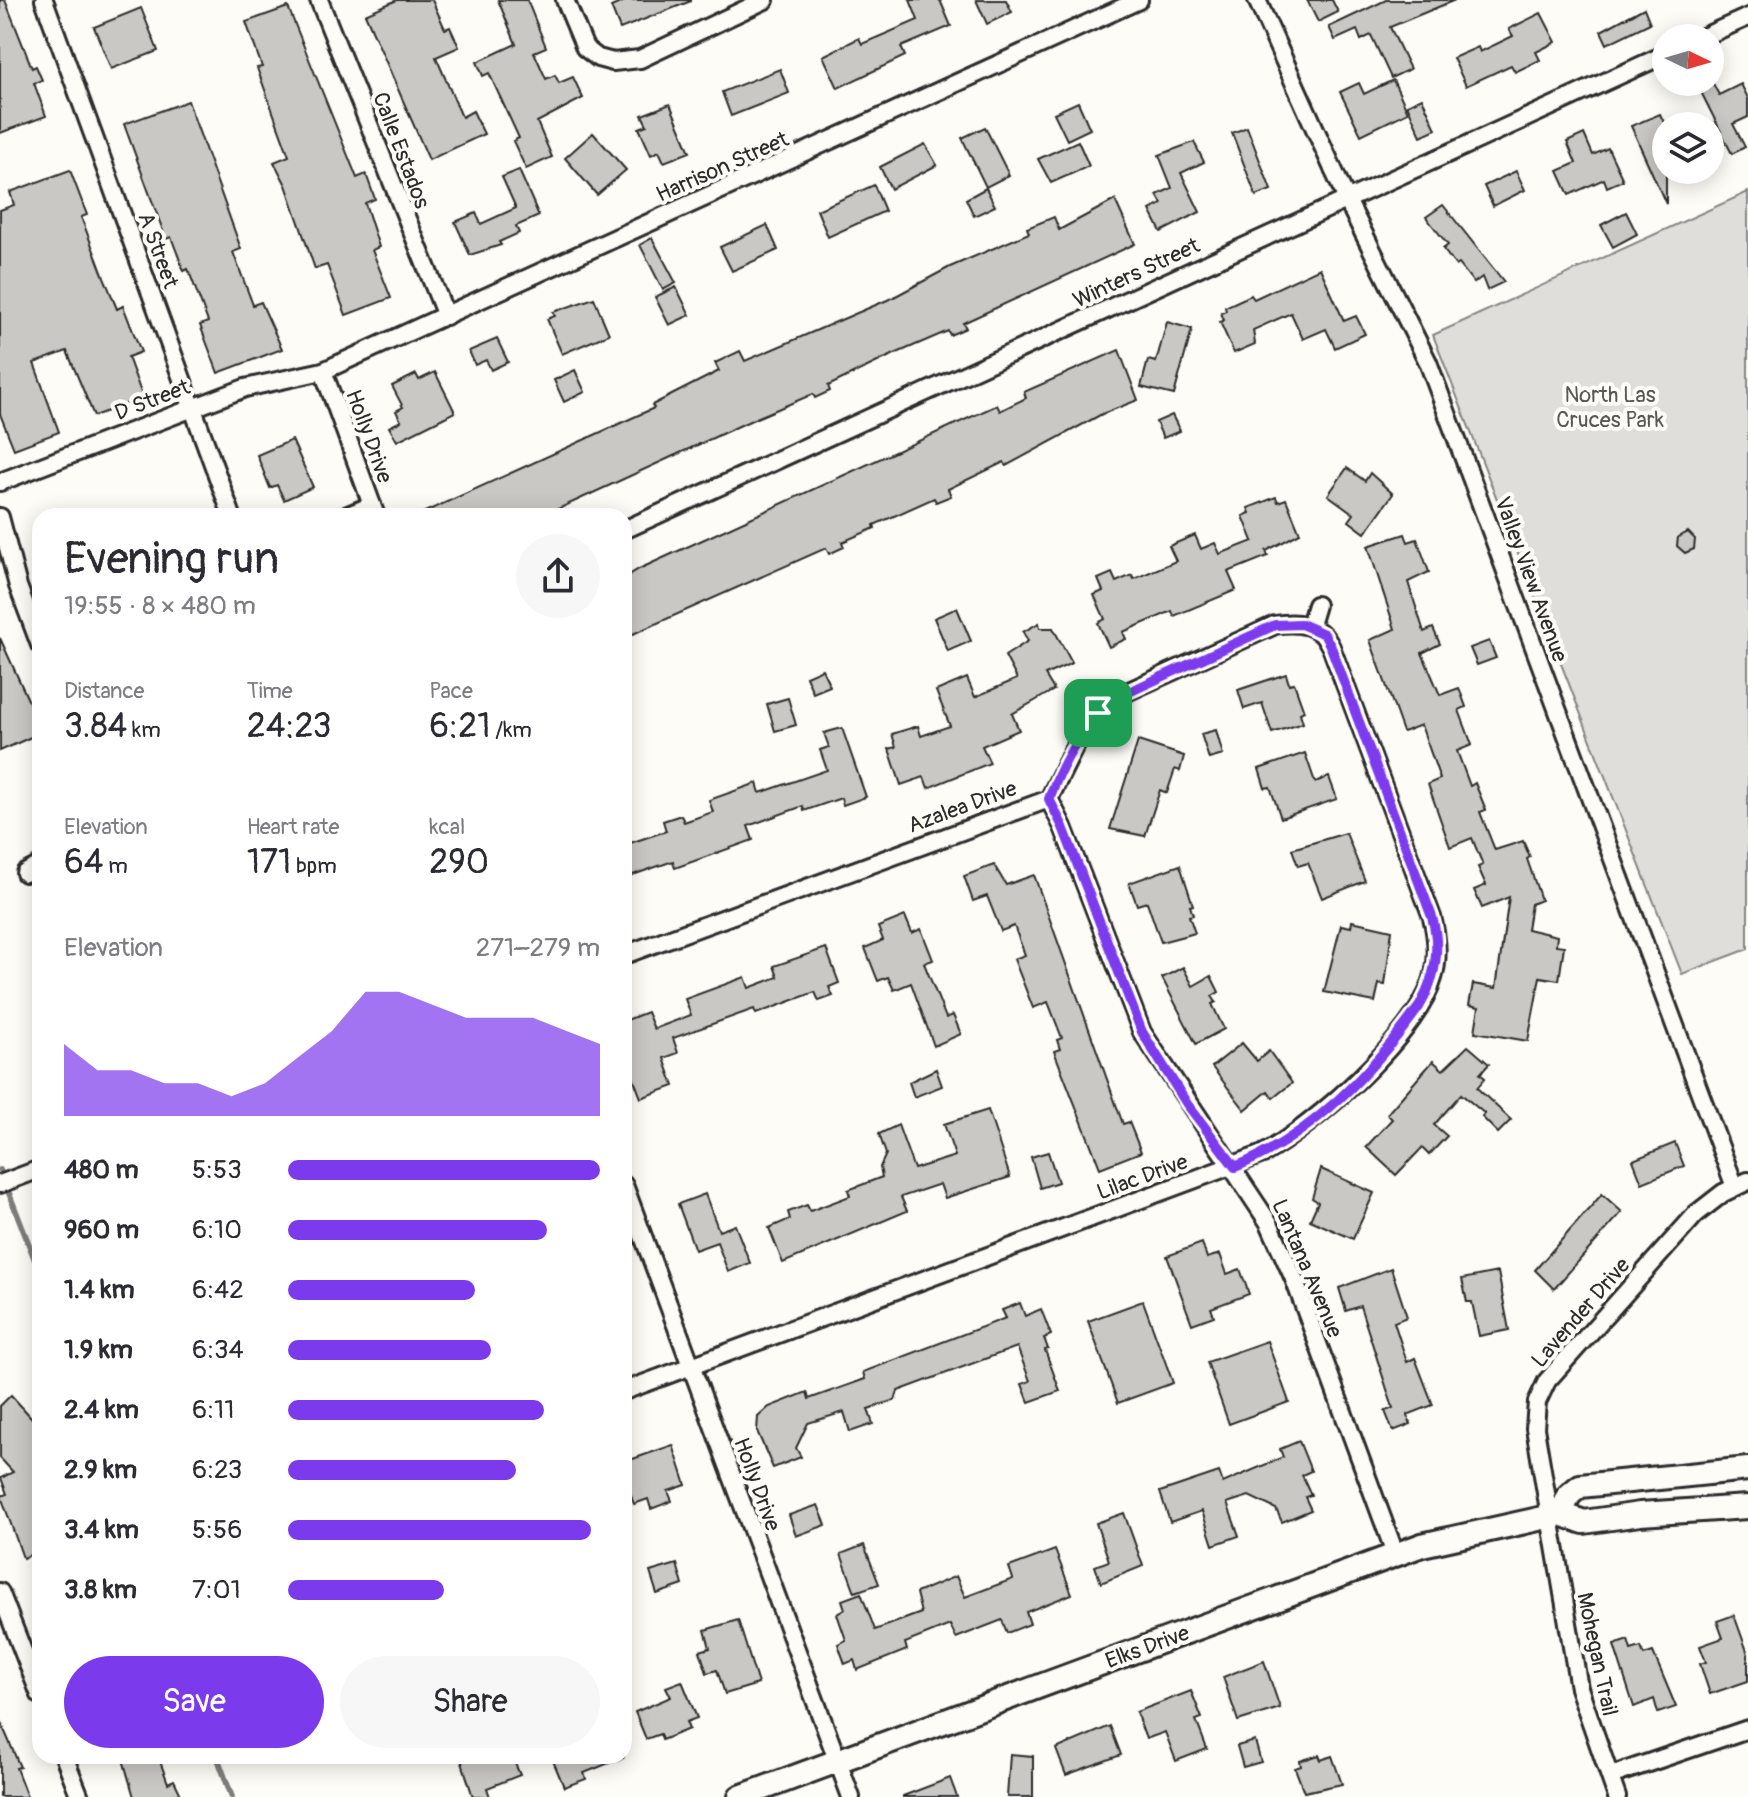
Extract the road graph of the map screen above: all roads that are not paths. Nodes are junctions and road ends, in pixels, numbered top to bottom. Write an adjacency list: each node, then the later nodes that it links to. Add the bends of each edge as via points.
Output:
1 (44, 0): 13 (street, A Street)
2 (319, 0): 11 (street, Calle Estados)
3 (565, 0): 4 (street, via 585,48 605,61 640,59)
4 (765, 0)
5 (1139, 0): 11 (street, Harrison Street)
6 (1257, 0): 10 (street, Valley View Avenue)
7 (1748, 17): 8 (street)
8 (1724, 28)
9 (1652, 60): 10 (street, Winters Street)
10 (1347, 200): 18 (street, Winters Street); 27 (street, Valley View Avenue, via 1433,375)
11 (446, 316): 12 (street, Harrison Street)
12 (323, 371): 13 (street, D Street); 16 (street, Holly Drive)
13 (192, 407): 14 (street, D Street); 15 (street, A Street)
14 (0, 482)
15 (229, 508)
16 (373, 508)
17 (0, 517): 20 (street)
18 (632, 526)
19 (1316, 605): 21 (street)
20 (32, 624)
21 (1310, 625): 22 (street, Azalea Drive, via 1275,625 1118,697 1079,738); 24 (street, Lilac Drive, via 1331,647 1432,917 1437,961 1419,1007 1335,1104 1285,1142)
22 (1049, 799): 23 (street, Azalea Drive); 24 (street, Lantana Avenue, via 1142,1032)
23 (632, 952)
24 (1235, 1167): 29 (street, Lilac Drive); 34 (street, Lantana Avenue, via 1294,1279)
25 (32, 1172): 26 (street)
26 (0, 1184)
27 (1741, 1184): 33 (street, Lavender Drive, via 1696,1214 1541,1391 1535,1428)
28 (632, 1207): 29 (street, Holly Drive)
29 (691, 1366): 30 (street, Lilac Drive); 38 (street, Holly Drive)
30 (632, 1388)
31 (1748, 1469): 33 (main road, via 1580,1486)
32 (1748, 1507): 33 (main road, Elks Drive, via 1584,1522)
33 (1556, 1515): 34 (main road, Elks Drive); 40 (street, Mohegan Trail, via 1579,1688)
34 (1395, 1553): 38 (main road, Elks Drive)
35 (0, 1592): 36 (street)
36 (32, 1674)
37 (1748, 1729): 40 (street)
38 (837, 1761): 42 (main road, Elks Drive); 43 (street, Holly Drive)
39 (67, 1764): 41 (street)
40 (1610, 1776): 44 (street, Mohegan Trail)
41 (80, 1797)
42 (740, 1797)
43 (851, 1797)
44 (1617, 1797)

